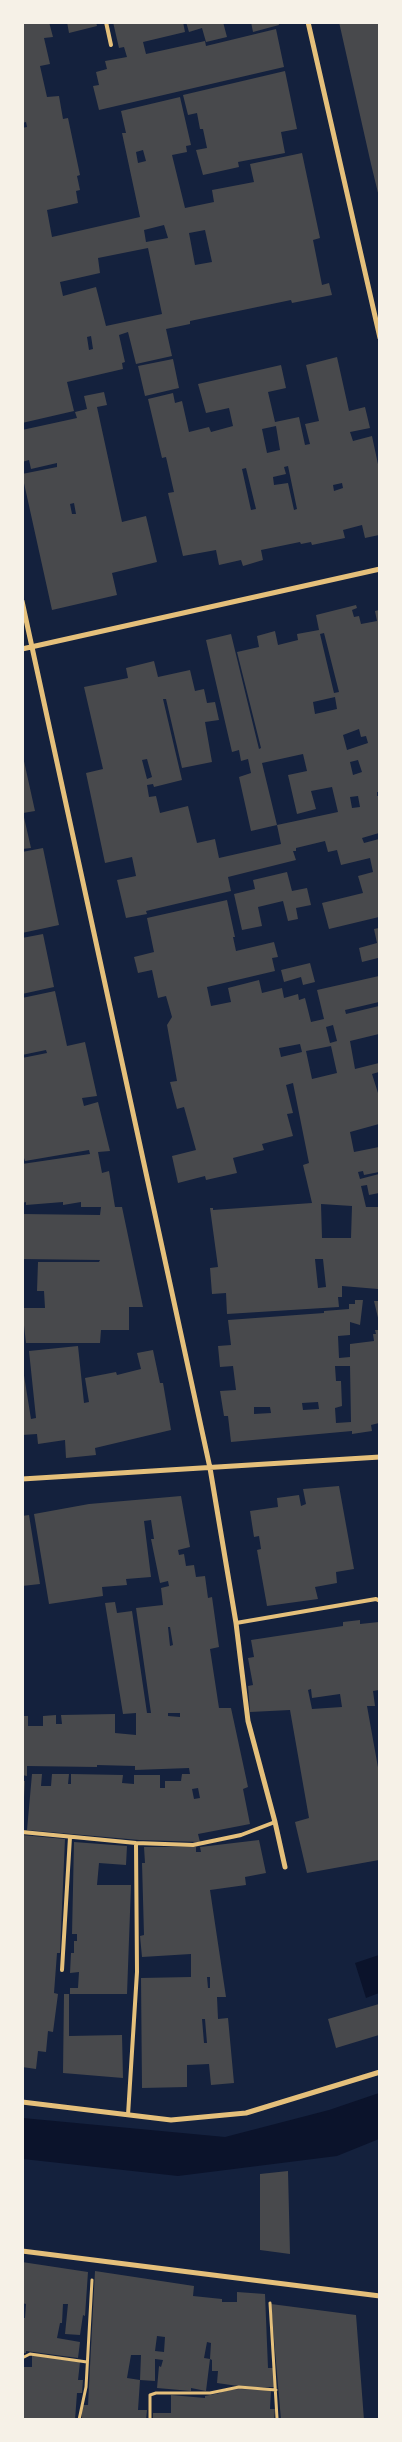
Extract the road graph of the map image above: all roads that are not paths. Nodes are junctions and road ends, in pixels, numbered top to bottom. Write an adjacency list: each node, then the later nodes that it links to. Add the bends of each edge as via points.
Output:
1 (106, 22): 3 (lane)
2 (308, 22): 4 (street)
3 (110, 45)
4 (380, 338)
5 (380, 569): 7 (street)
6 (22, 601): 7 (street)
7 (33, 647): 8 (street); 10 (street)
8 (22, 649)
9 (380, 1457): 10 (street)
10 (210, 1468): 11 (street); 13 (street)
11 (22, 1479)
12 (380, 1601): 13 (lane, via 376,1599)
13 (236, 1623): 14 (street, via 248,1721)
14 (275, 1822): 17 (lane, via 241,1835 193,1845); 18 (street)
15 (22, 1832): 16 (lane)
16 (70, 1837): 17 (lane); 19 (lane)
17 (136, 1843): 22 (lane, via 137,1972)
18 (285, 1867)
19 (62, 1970)
20 (380, 2072): 22 (street, via 246,2114 171,2120)
21 (22, 2102): 22 (street)
22 (128, 2115)
23 (22, 2251): 24 (street)
24 (380, 2296)

